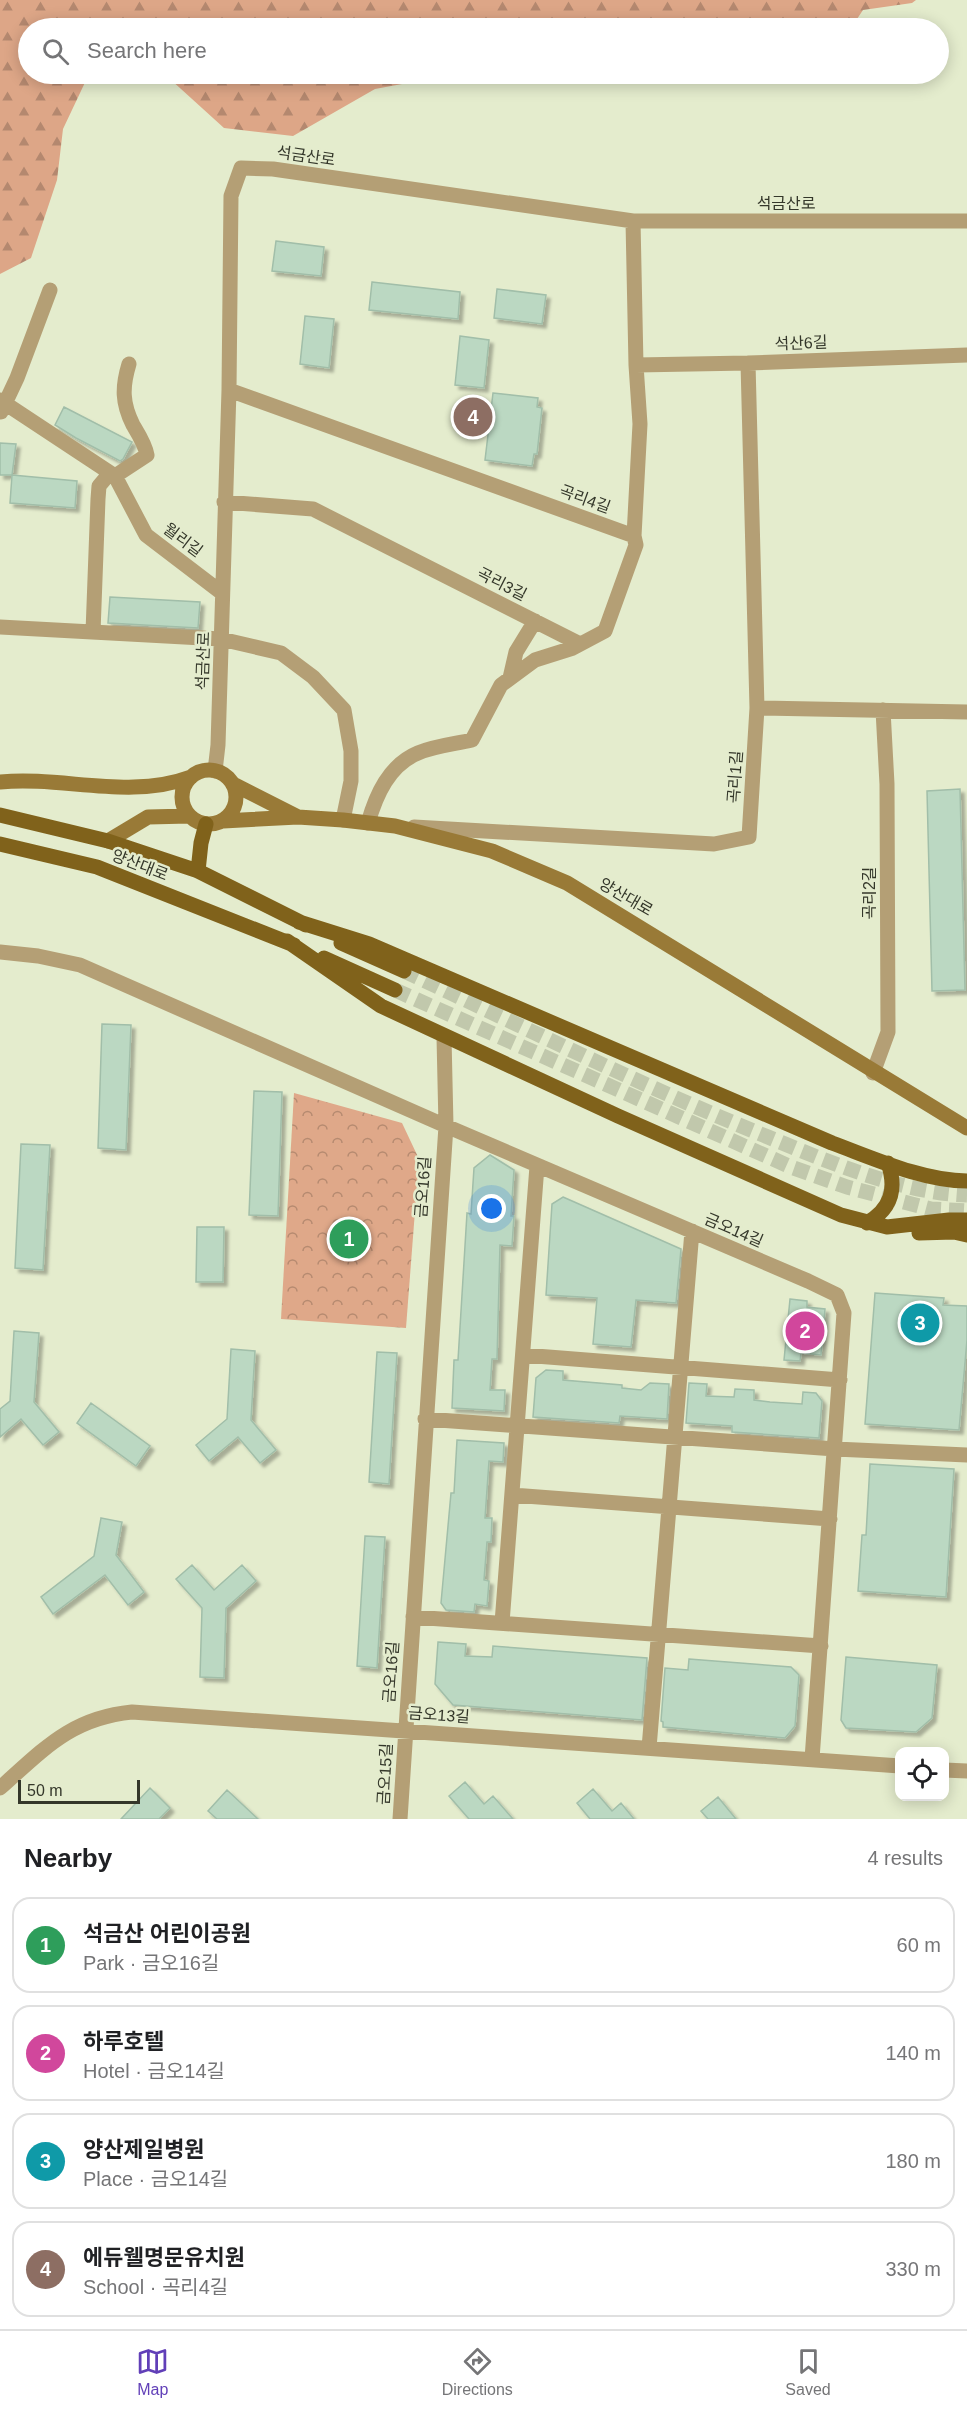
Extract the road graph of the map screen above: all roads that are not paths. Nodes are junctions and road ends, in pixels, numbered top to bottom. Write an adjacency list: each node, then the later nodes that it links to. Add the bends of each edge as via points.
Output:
1 (633, 221): 2 (street, 석금산로); 7 (street, 곡리4길); 8 (street, 석금산로, via 273,169 241,168 231,196)
2 (967, 221)
3 (50, 290): 9 (street, 월리길)
4 (967, 355): 5 (street, 석산6길)
5 (748, 363): 7 (street, 석산6길); 20 (street, 곡리1길)
6 (129, 364): 10 (street, via 123,385 124,401 147,455)
7 (636, 365): 12 (street, 곡리4길, via 640,424)
8 (229, 390): 11 (street, 석금산로); 12 (street, 곡리4길)
9 (2, 406): 10 (street, 월리길)
10 (113, 474): 13 (street, 월리길, via 146,536); 16 (street, via 99,486)
11 (224, 502): 13 (street, 석금산로); 14 (street, 곡리3길, via 313,509)
12 (634, 536): 18 (street, via 636,545 605,631)
13 (222, 592): 17 (street, 석금산로)
14 (535, 621): 18 (street); 19 (street, 곡리3길, via 516,652)
15 (0, 627): 16 (street)
16 (93, 632): 17 (street)
17 (221, 639): 23 (street, 석금산로); 30 (street, via 281,653 313,676 344,710 351,781)
18 (580, 644): 19 (street, via 535,660)
19 (510, 678): 32 (street, 곡리3길, via 501,685 472,740 417,753 390,774 375,798)
20 (757, 708): 21 (street); 34 (street, 곡리1길, via 749,837 714,844)
21 (884, 711): 22 (street); 44 (street, 곡리2길, via 888,1032)
22 (967, 712)
23 (215, 771): 24 (main road); 26 (main road)
24 (191, 777): 25 (main road, via 133,788); 28 (main road, via 182,791)
25 (0, 782)
26 (233, 784): 29 (main road); 31 (main road, via 234,808)
27 (0, 815): 35 (main road, 양산대로)
28 (189, 816): 33 (main road); 35 (main road, 양산대로, via 148,817)
29 (298, 817): 30 (main road, 양산대로); 31 (main road, 양산대로)
30 (343, 820): 32 (main road, 양산대로)
31 (223, 821): 33 (main road)
32 (368, 823): 34 (main road, 양산대로)
33 (206, 824): 37 (main road)
34 (394, 826): 44 (main road, 양산대로, via 492,851 567,883)
35 (108, 841): 37 (main road, 양산대로)
36 (0, 844): 39 (main road, 양산대로, via 97,867)
37 (198, 871): 38 (main road, 양산대로)
38 (299, 922): 41 (main road, 양산대로); 47 (main road, via 369,944 832,1143)
39 (287, 941): 42 (main road, 양산대로); 43 (main road, via 381,1006)
40 (0, 952): 45 (street, via 80,965)
41 (404, 971)
42 (395, 990)
43 (444, 1037): 45 (street, 금오16길); 51 (main road, via 768,1184)
44 (873, 1073): 46 (main road, 양산대로)
45 (446, 1126): 48 (street, 금오14길); 58 (street, 금오16길)
46 (967, 1128)
47 (888, 1163): 49 (main road, via 942,1179); 51 (main road, via 893,1185 891,1197 878,1216)
48 (537, 1166): 53 (street, 금오14길); 55 (street)
49 (967, 1180)
50 (967, 1220): 52 (main road)
51 (867, 1223): 52 (main road)
52 (887, 1227): 54 (main road)
53 (692, 1231): 56 (street); 57 (street, 금오14길, via 837,1295 844,1313)
54 (967, 1235)
55 (523, 1355): 56 (street); 59 (street)
56 (681, 1368): 57 (street); 60 (street)
57 (840, 1380): 61 (street, 금오14길)
58 (426, 1419): 59 (street); 66 (street, 금오16길)
59 (517, 1427): 60 (street); 63 (street)
60 (675, 1438): 61 (street); 64 (street)
61 (835, 1449): 62 (street); 65 (street, 금오14길)
62 (959, 1455)
63 (512, 1495): 64 (street); 67 (street)
64 (669, 1507): 65 (street); 68 (street)
65 (830, 1519): 69 (street, 금오14길)
66 (413, 1617): 67 (street); 70 (street, 금오16길)
67 (502, 1623): 68 (street)
68 (658, 1634): 69 (street); 71 (street)
69 (821, 1646): 72 (street, 금오14길)
70 (405, 1731): 71 (street, 금오13길); 76 (street, 금오13길, via 171,1714 111,1714 69,1730); 77 (street, 금오15길)
71 (649, 1748): 72 (street, 금오13길)
72 (812, 1759): 73 (street, 금오13길)
73 (895, 1766)
74 (949, 1770): 75 (street)
75 (967, 1771)
76 (0, 1788)
77 (400, 1819)

